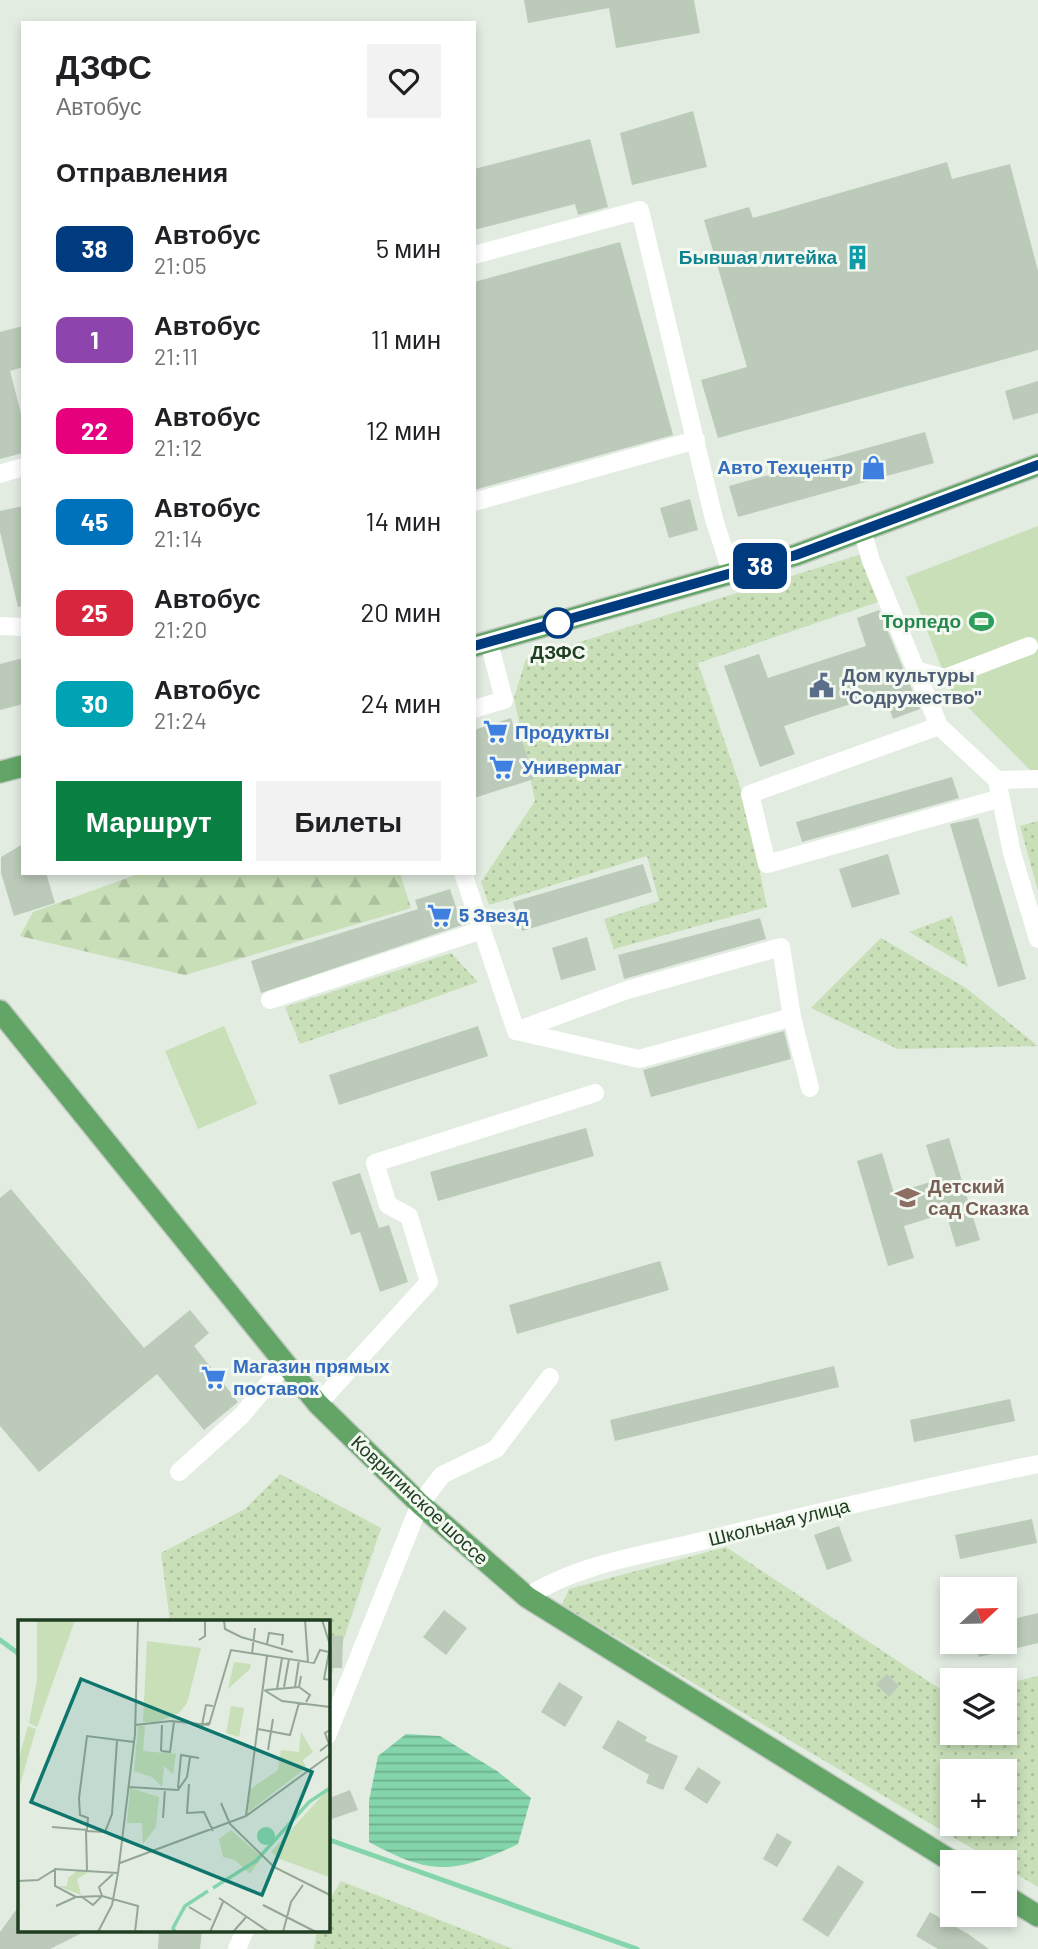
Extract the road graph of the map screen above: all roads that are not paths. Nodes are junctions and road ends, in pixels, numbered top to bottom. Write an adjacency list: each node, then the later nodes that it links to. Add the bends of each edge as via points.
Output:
1 (476, 254): 2 (street, via 640,210)
2 (696, 440): 6 (street); 8 (street)
3 (1038, 465): 7 (main road)
4 (21, 468): 5 (street)
5 (0, 474)
6 (476, 501)
7 (862, 530): 8 (main road); 13 (street)
8 (732, 575): 11 (main road)
9 (0, 626): 10 (street)
10 (21, 627)
11 (482, 644): 14 (street, via 504,699)
12 (1029, 646): 13 (street, via 945,678)
13 (919, 671): 15 (street)
14 (476, 708)
15 (939, 726): 19 (street); 20 (street, via 750,794 767,864)
16 (21, 767): 17 (main road)
17 (0, 772)
18 (1038, 779): 19 (street)
19 (997, 780): 20 (street)
20 (1001, 798): 23 (street)
21 (464, 875): 22 (street)
22 (482, 930): 24 (street); 27 (street)
23 (1038, 939)
24 (270, 1000)
25 (0, 1011): 30 (main road, Ковригинское шоссе)
26 (792, 1017): 27 (street, via 639,1059); 27 (street, via 780,947 626,990); 28 (street)
27 (516, 1031)
28 (810, 1088)
29 (595, 1093): 32 (street, via 375,1163 388,1205 409,1216 429,1282)
30 (286, 1363): 32 (main road, Ковригинское шоссе); 34 (street, via 259,1384 240,1416)
31 (550, 1377): 35 (street, via 496,1449 442,1475)
32 (318, 1404): 35 (main road, Ковригинское шоссе)
33 (1038, 1464): 36 (street, Школьная улица, via 909,1490 624,1560 550,1582)
34 (179, 1472)
35 (420, 1504): 36 (main road, Ковригинское шоссе); 37 (street)
36 (527, 1597): 38 (main road, Ковригинское шоссе)
37 (329, 1731)
38 (940, 1854)
39 (1017, 1903): 40 (main road)
40 (1038, 1916)
41 (244, 1932): 42 (street)
42 (237, 1949)

